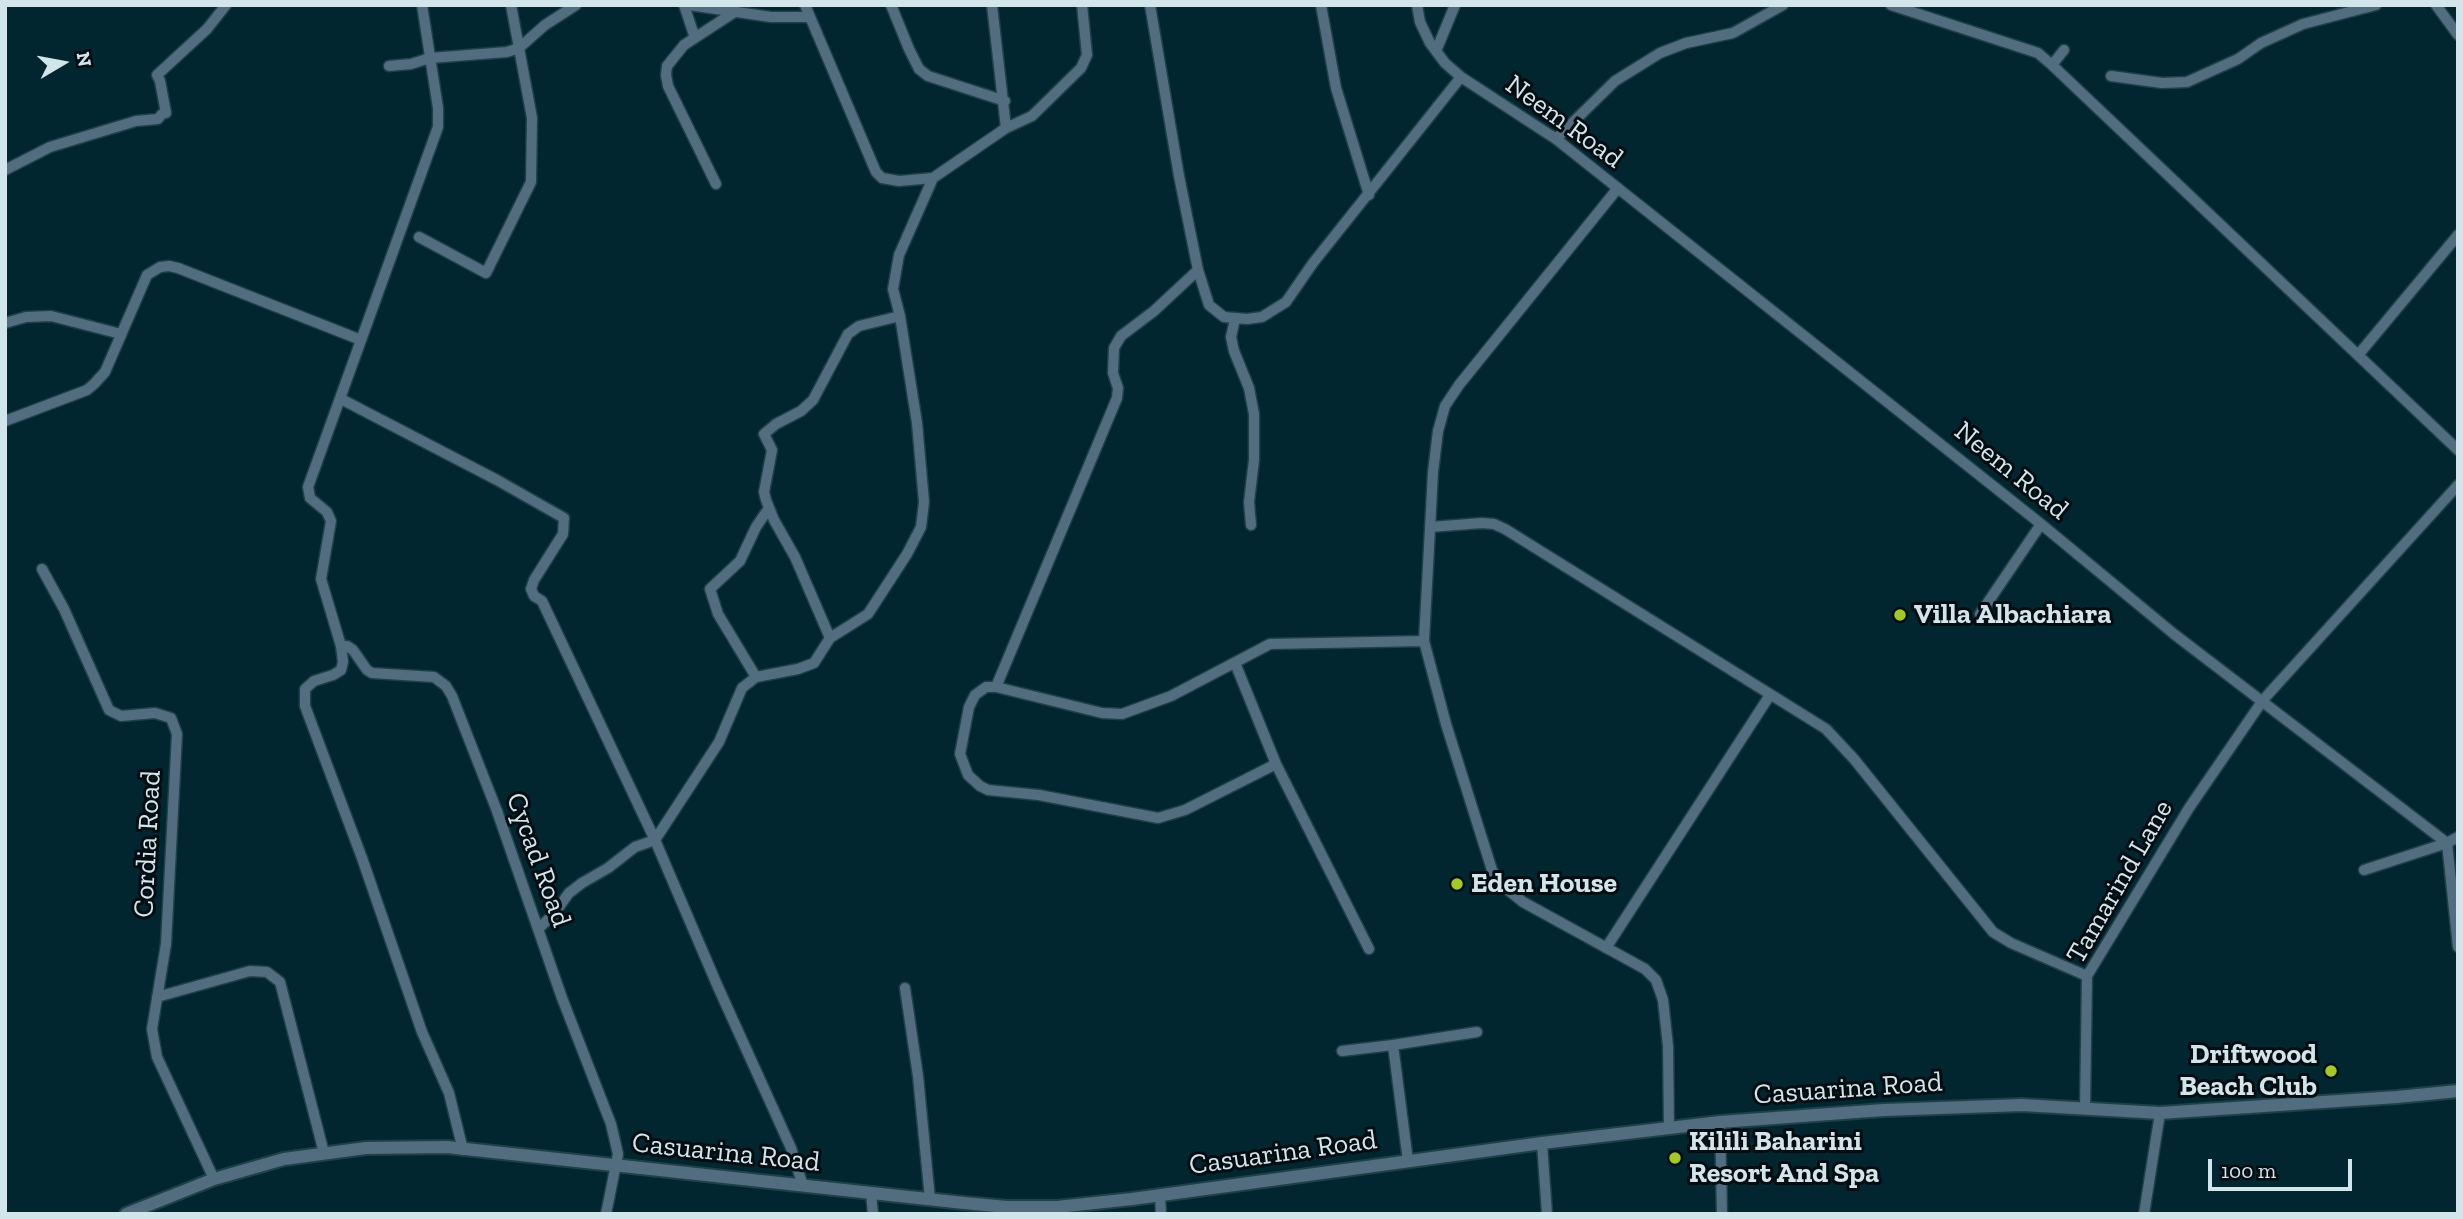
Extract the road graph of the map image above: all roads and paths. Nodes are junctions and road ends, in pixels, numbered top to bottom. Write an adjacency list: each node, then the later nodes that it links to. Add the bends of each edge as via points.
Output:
1 (226, 5): 33 (street, via 157,75 166,113 152,121 136,121 50,147)
2 (422, 5): 25 (street)
3 (511, 5): 22 (street)
4 (576, 5): 22 (street)
5 (687, 5): 18 (street); 21 (street)
6 (805, 5): 19 (street)
7 (891, 5): 30 (street, via 919,69)
8 (992, 5): 30 (street)
9 (1082, 5): 31 (street, via 1087,55 1082,68 1036,113)
10 (1150, 5): 40 (street)
11 (1321, 5): 37 (street, via 1336,88)
12 (1417, 5): 24 (street, Neem Road, via 1420,22)
13 (1455, 5): 24 (street)
14 (1783, 5): 32 (street, via 1733,33 1660,53 1615,80)
15 (1891, 5): 26 (street, via 2038,53)
16 (2376, 5): 28 (street, via 2302,24 2187,82)
17 (2436, 5): 20 (street)
18 (736, 11): 19 (street); 21 (street)
19 (810, 17): 34 (street, via 876,172 899,181)
20 (2458, 35)
21 (695, 38): 35 (street, via 675,53 666,75)
22 (519, 48): 25 (street); 39 (street, via 532,118 531,182 486,273)
23 (2064, 50): 26 (street)
24 (1436, 51): 29 (street, Neem Road)
25 (430, 58): 27 (street); 45 (street, via 438,127)
26 (2052, 65): 46 (street)
27 (389, 66)
28 (2111, 76)
29 (1461, 77): 32 (street, Neem Road); 37 (street)
30 (1005, 101): 31 (street)
31 (1006, 128): 34 (street)
32 (1556, 139): 36 (street, Neem Road)
33 (5, 170)
34 (933, 178): 41 (street, via 899,255 893,289)
35 (716, 184)
36 (1618, 188): 52 (street, Neem Road); 54 (street, via 1450,395 1438,431)
37 (1369, 195): 42 (street, via 1286,302 1262,317)
38 (2458, 234): 46 (street)
39 (419, 237)
40 (1198, 270): 42 (street, via 1209,305); 62 (street, via 1121,336 1114,348 1117,398)
41 (900, 316): 51 (street, via 859,326 848,334 813,400 764,433 772,450 764,492); 57 (street, via 917,423 924,502 921,527 868,614)
42 (1235, 319): 53 (street, via 1231,337 1254,414)
43 (5, 323): 44 (street, via 51,316)
44 (121, 334): 45 (street, via 147,275 169,266); 48 (street, via 105,372 87,390)
45 (361, 340): 47 (street)
46 (2359, 354): 49 (street)
47 (341, 399): 59 (street, via 308,493 331,521 321,579); 67 (street, via 564,518 564,534 531,589 542,601)
48 (5, 421)
49 (2458, 450)
50 (2458, 485): 64 (street, Tamarind Lane)
51 (769, 508): 57 (street); 61 (street, via 740,561 710,589 718,614)
52 (2041, 524): 56 (street); 64 (street, Neem Road, via 2174,634)
53 (1251, 525)
54 (1430, 527): 58 (street); 63 (street, via 1482,523 1505,528)
55 (42, 569): 76 (street, Cordia Road, via 109,710 121,716 155,713 171,718 177,734 166,944)
56 (1980, 614)
57 (830, 638): 61 (street, via 814,663)
58 (1424, 641): 60 (street, via 1275,643); 72 (street, via 1498,882 1523,902)
59 (341, 646): 70 (street, Cycad Road, via 353,650 372,673 434,677 446,686); 86 (street, via 341,670 305,689 305,706 422,1032 449,1093)
60 (1234, 663): 62 (street, via 1171,696 1122,714); 65 (street)
61 (756, 677): 67 (street, via 742,688 719,742)
62 (996, 687): 65 (street, via 986,687 975,695 960,754 968,775 988,790 1158,818 1185,810)
63 (1770, 695): 72 (street); 74 (street, via 1820,725 1840,744 1993,932)
64 (2263, 700): 68 (street, Neem Road); 74 (street, Tamarind Lane, via 2189,808)
65 (1276, 764): 73 (street)
66 (2458, 837): 68 (street)
67 (655, 840): 70 (street, via 635,847 582,883); 91 (street, via 791,1148)
68 (2447, 843): 69 (street); 71 (street)
69 (2364, 870)
70 (539, 928): 89 (street, Cycad Road, via 611,1124)
71 (2458, 947)
72 (1606, 948): 84 (street, via 1645,969 1660,988 1668,1046)
73 (1369, 949)
74 (2087, 976): 81 (street, Tamarind Lane)
75 (905, 988): 94 (street)
76 (157, 997): 87 (street, via 250,971 267,972 280,982); 90 (street, Cordia Road, via 152,1029 157,1057)
77 (1477, 1032): 78 (street)
78 (1393, 1045): 79 (street); 88 (street)
79 (1342, 1051)
80 (2458, 1091): 82 (street, Casuarina Road)
81 (2085, 1108): 82 (street, Casuarina Road); 83 (street, Casuarina Road, via 1934,1107)
82 (2160, 1112): 101 (street)
83 (1720, 1122): 84 (street, Casuarina Road); 100 (street)
84 (1669, 1129): 85 (street, Casuarina Road)
85 (1542, 1143): 88 (street, Casuarina Road); 99 (street)
86 (463, 1150): 87 (street, Casuarina Road, via 420,1146); 89 (street, Casuarina Road)
87 (324, 1153): 90 (street, Casuarina Road, via 284,1159)
88 (1408, 1161): 93 (street, Casuarina Road)
89 (616, 1167): 91 (street, Casuarina Road); 96 (street, Cycad Road)
90 (214, 1180): 95 (street, Casuarina Road)
91 (803, 1185): 92 (street, Casuarina Road)
92 (871, 1193): 94 (street, Casuarina Road); 97 (street)
93 (1160, 1195): 94 (street, Casuarina Road, via 1046,1207); 98 (street)
94 (930, 1199)
95 (126, 1214)
96 (606, 1214)
97 (873, 1214)
98 (1161, 1214)
99 (1547, 1214)
100 (1721, 1214)
101 (2144, 1214)

